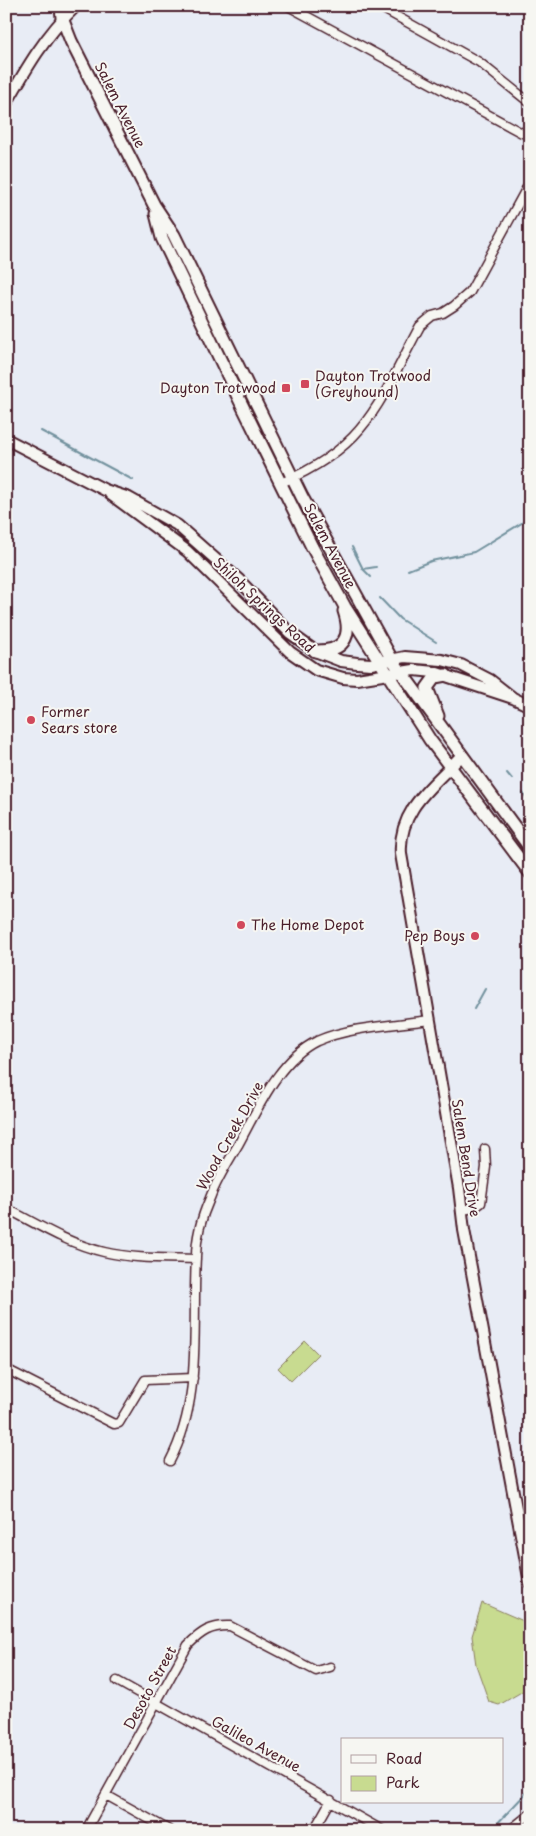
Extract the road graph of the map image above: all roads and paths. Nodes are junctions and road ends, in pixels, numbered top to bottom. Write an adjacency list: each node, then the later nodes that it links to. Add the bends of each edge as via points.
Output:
1 (52, 6): 6 (main road, Salem Avenue)
2 (60, 6): 6 (main road, Salem Avenue)
3 (76, 6): 6 (street)
4 (288, 6): 9 (street)
5 (378, 6): 7 (street, via 492,70)
6 (62, 18): 8 (street); 11 (main road, Salem Avenue, via 71,42)
7 (530, 103)
8 (6, 104)
9 (522, 133)
10 (530, 182): 15 (street, via 470,292 454,306 432,316 420,326 374,410 360,429 340,448)
11 (154, 204): 12 (main road, Salem Avenue); 13 (main road, Salem Avenue, via 174,235)
12 (164, 244): 13 (main road, via 184,263); 16 (main road, Salem Avenue)
13 (213, 316): 15 (main road, Salem Avenue)
14 (6, 439): 17 (street, Shiloh Springs Road)
15 (293, 478): 16 (street); 18 (main road, Salem Avenue)
16 (281, 483): 18 (main road, via 294,498 302,515); 19 (main road, Salem Avenue)
17 (105, 490): 20 (street, Shiloh Springs Road, via 129,498 178,525 290,633); 24 (street, Shiloh Springs Road, via 187,551 304,663 343,678)
18 (325, 541): 21 (main road, Salem Avenue)
19 (337, 593): 20 (main road, via 345,616 346,637 330,652); 22 (main road, Salem Avenue)
20 (315, 651): 22 (street, Shiloh Springs Road, via 341,661)
21 (392, 658): 22 (street, Shiloh Springs Road); 23 (main road, Salem Avenue); 26 (street, Shiloh Springs Road, via 427,658 461,666 490,680)
22 (379, 662): 24 (main road, Salem Avenue)
23 (401, 672): 24 (street, Shiloh Springs Road); 25 (street, Shiloh Springs Road, via 414,670); 28 (main road, Salem Avenue)
24 (387, 674): 30 (main road, Salem Avenue)
25 (446, 675): 26 (street, Shiloh Springs Road); 28 (main road, via 436,677 427,688)
26 (512, 698): 27 (street, Shiloh Springs Road)
27 (530, 706)
28 (443, 732): 29 (main road, Salem Avenue)
29 (461, 756): 30 (street, Salem Bend Drive); 31 (main road, Salem Avenue)
30 (450, 767): 32 (main road, Salem Avenue); 33 (street, Salem Bend Drive, via 414,805 402,834 402,865)
31 (530, 848)
32 (530, 873)
33 (429, 1020): 36 (street, Salem Bend Drive); 37 (street, Wood Creek Drive, via 328,1037 309,1046 290,1061 270,1089 213,1189 201,1225)
34 (485, 1149): 36 (street, via 481,1203)
35 (6, 1208): 37 (street, via 62,1237 103,1252)
36 (462, 1210): 41 (street, Salem Bend Drive)
37 (196, 1259): 39 (street, Wood Creek Drive)
38 (6, 1369): 39 (street, via 114,1424 119,1424 145,1380)
39 (193, 1378): 40 (street, Wood Creek Drive, via 187,1420)
40 (170, 1461)
41 (530, 1583)
42 (330, 1667): 44 (street, Desoto Street, via 316,1671 230,1626 218,1625 205,1630 188,1646)
43 (117, 1681): 44 (street, Galileo Avenue)
44 (157, 1703): 45 (street, Desoto Street); 46 (street, Galileo Avenue)
45 (106, 1795): 48 (street, Desoto Street); 49 (street)
46 (331, 1800): 50 (street); 51 (street, Galileo Avenue)
47 (529, 1816): 52 (street)
48 (86, 1830)
49 (168, 1830)
50 (314, 1830)
51 (382, 1830)
52 (510, 1830)

